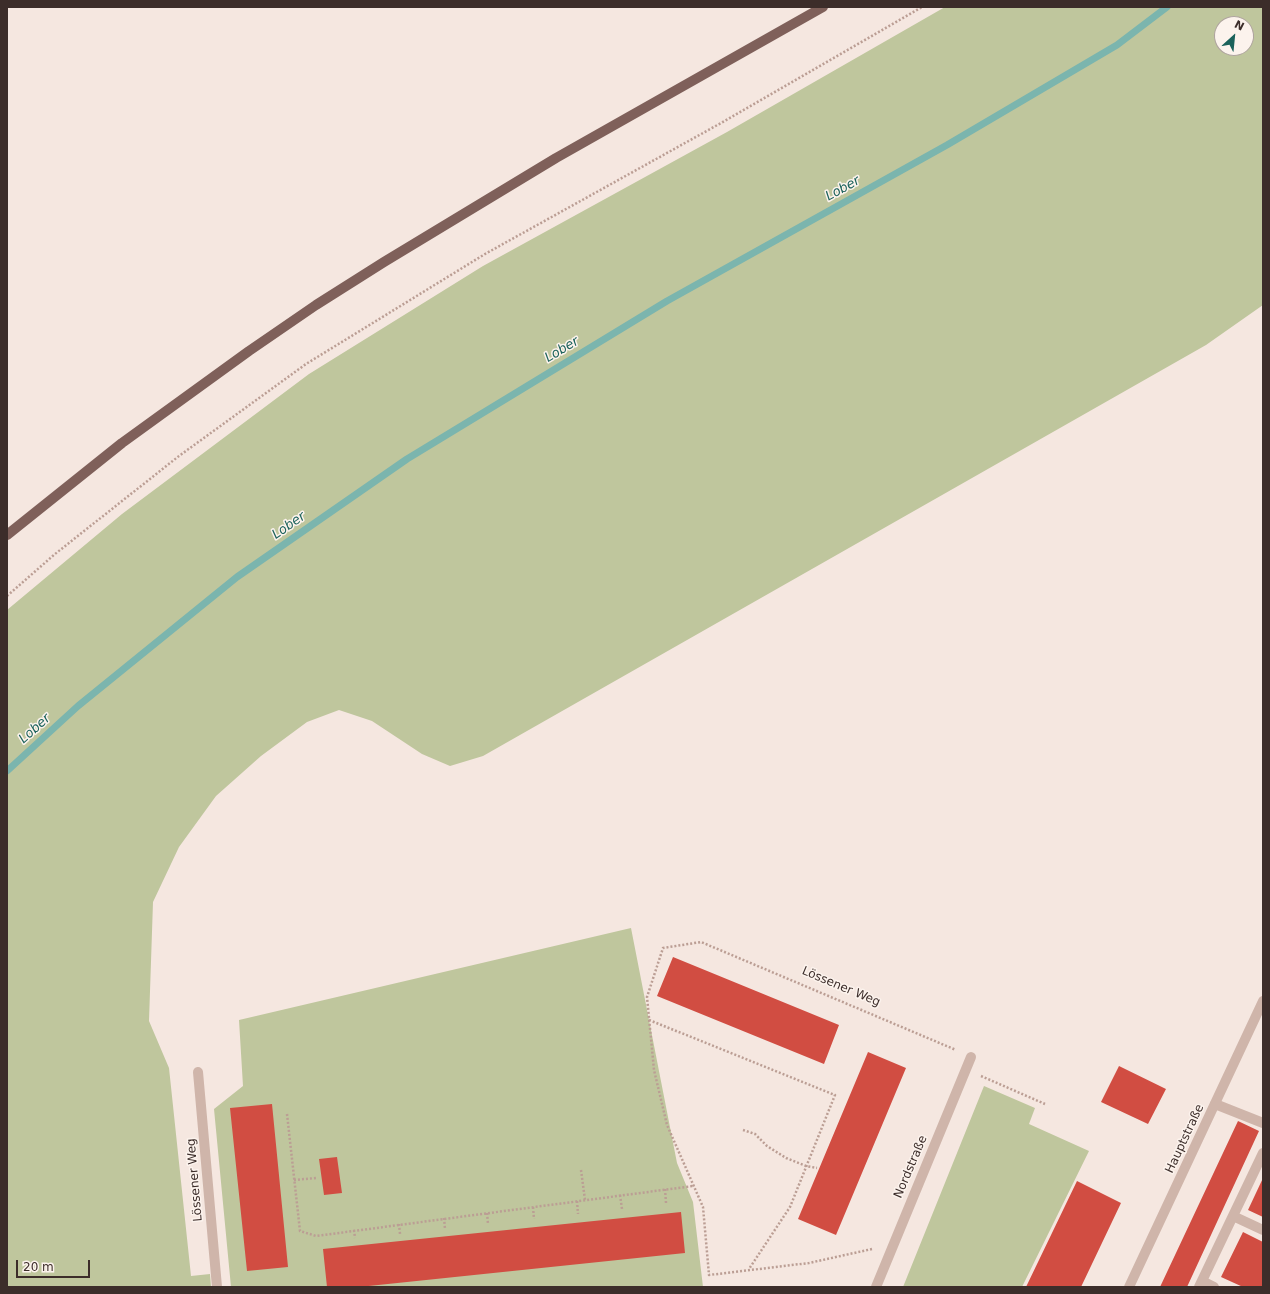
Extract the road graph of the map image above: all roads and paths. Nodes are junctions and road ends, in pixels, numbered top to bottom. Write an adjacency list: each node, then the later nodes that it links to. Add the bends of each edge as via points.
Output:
1 (823, 7): 3 (main road, via 556,158 316,305 122,443)
2 (922, 7): 4 (path, via 721,123 485,254 306,364 179,456 55,554)
3 (7, 535)
4 (7, 596)
5 (1263, 1001): 11 (street, Hauptstraße)
6 (649, 1020): 7 (path, Lössener Weg, via 647,997 663,948 701,942); 16 (path, via 835,1095); 21 (path, via 654,1070 667,1126)
7 (971, 1057): 8 (street, Nordstraße)
8 (966, 1069): 10 (path); 41 (street, Nordstraße)
9 (198, 1072): 44 (street, Lössener Weg)
10 (1044, 1104)
11 (1215, 1104): 13 (street); 46 (street, Hauptstraße)
12 (286, 1114): 20 (path)
13 (1263, 1123)
14 (743, 1130): 16 (path, via 755,1134 766,1146 786,1158)
15 (1263, 1152): 31 (street)
16 (806, 1166): 17 (path); 42 (path, via 790,1207)
17 (817, 1168)
18 (581, 1170): 24 (path)
19 (316, 1178): 20 (path)
20 (294, 1180): 37 (path, via 300,1231 316,1236)
21 (693, 1186): 22 (path); 42 (path, via 703,1207 709,1275)
22 (665, 1189): 23 (path); 26 (path)
23 (620, 1195): 24 (path); 28 (path)
24 (585, 1200): 25 (path)
25 (577, 1201): 27 (path); 30 (path)
26 (666, 1203)
27 (533, 1207): 29 (path); 33 (path)
28 (622, 1209)
29 (487, 1213): 32 (path); 35 (path)
30 (578, 1214)
31 (1233, 1216): 38 (street); 43 (street)
32 (444, 1218): 34 (path); 36 (path)
33 (534, 1219)
34 (399, 1224): 37 (path); 39 (path)
35 (488, 1224)
36 (445, 1229)
37 (354, 1230): 40 (path)
38 (1263, 1230)
39 (400, 1234)
40 (355, 1238)
41 (893, 1245): 42 (path, via 809,1263); 45 (street, Nordstraße)
42 (749, 1270)
43 (1200, 1284): 47 (street)
44 (217, 1287)
45 (876, 1287)
46 (1129, 1287)
47 (1214, 1287)

